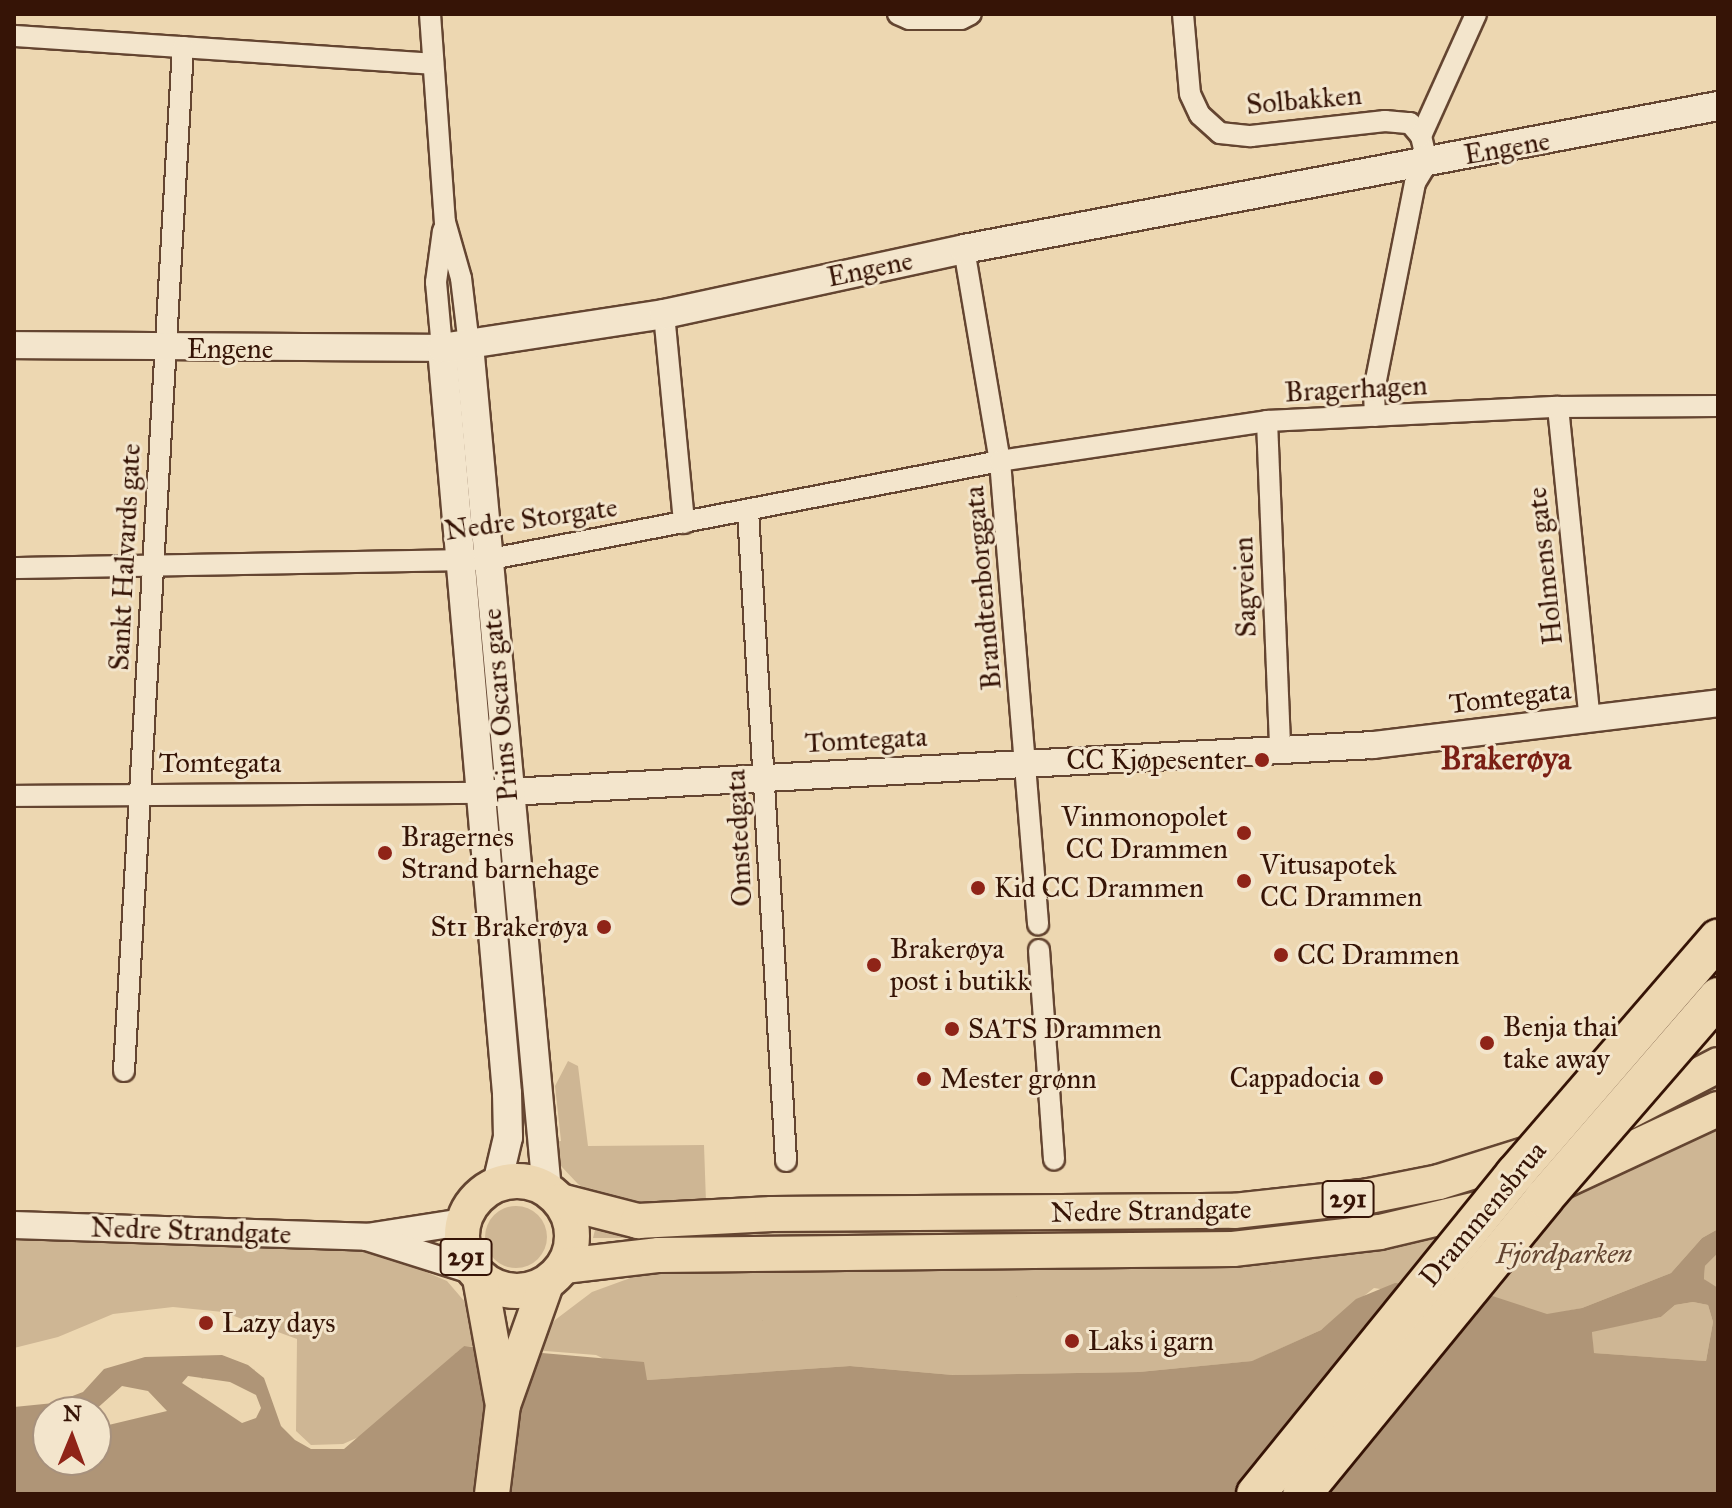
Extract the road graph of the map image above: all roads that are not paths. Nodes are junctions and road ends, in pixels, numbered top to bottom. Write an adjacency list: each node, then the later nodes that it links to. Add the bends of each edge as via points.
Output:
1 (430, 14): 8 (street, Prins Oscars gate)
2 (898, 14): 3 (street, via 909,19 961,19)
3 (971, 14)
4 (1183, 14): 10 (street, Solbakken, via 1190,94 1200,115 1220,133 1251,136 1385,121 1410,123)
5 (1476, 14): 10 (street)
6 (14, 36): 7 (street)
7 (183, 47): 8 (street); 15 (street, Sankt Halvards gate)
8 (433, 64): 14 (street, Prins Oscars gate, via 445,222 436,282)
9 (1718, 106): 10 (main road, Engene)
10 (1424, 149): 11 (main road, Engene); 18 (street, via 1374,390)
11 (964, 249): 12 (main road, Engene); 20 (street, Brandtenborggata)
12 (664, 314): 14 (main road, Engene); 22 (street)
13 (14, 345): 15 (street, Engene)
14 (455, 347): 15 (street, Engene); 23 (main road, Prins Oscars gate)
15 (164, 349): 24 (street, Sankt Halvards gate)
16 (1718, 406): 17 (street, Bragerhagen)
17 (1558, 407): 18 (street, Bragerhagen); 27 (street, Holmens gate)
18 (1375, 416): 19 (street, Bragerhagen)
19 (1267, 421): 20 (street, Bragerhagen); 28 (street, Sagveien)
20 (1000, 461): 21 (street, Nedre Storgate); 29 (street, Brandtenborggata)
21 (748, 511): 22 (street, Nedre Storgate); 30 (street, Omstedgata)
22 (684, 523): 23 (street, Nedre Storgate)
23 (473, 560): 24 (street, Nedre Storgate); 31 (main road, Prins Oscars gate)
24 (152, 565): 25 (street, Nedre Storgate); 32 (street, Sankt Halvards gate)
25 (14, 568)
26 (1718, 703): 27 (street, Tomtegata)
27 (1590, 720): 28 (street, Tomtegata)
28 (1280, 751): 29 (street, Tomtegata)
29 (1026, 765): 30 (street, Tomtegata); 34 (street, Brandtenborggata)
30 (763, 778): 31 (street, Tomtegata); 42 (street, Omstedgata)
31 (496, 793): 32 (street, Tomtegata); 43 (main road, Prins Oscars gate, via 509,1115); 44 (main road, Prins Oscars gate)
32 (139, 795): 33 (street, Tomtegata); 39 (street, Sankt Halvards gate)
33 (14, 796)
34 (1038, 924)
35 (1718, 939): 52 (highway, Drammensbrua, bridge, via 1515,1174)
36 (1039, 950): 41 (street)
37 (1718, 997): 53 (highway, Drammensbrua, bridge, via 1544,1198)
38 (1718, 1065): 44 (highway, Nedre Strandgate / 291, via 1649,1103 1516,1160 1439,1182 1310,1205 1138,1214 772,1214 638,1221)
39 (124, 1071)
40 (1718, 1109): 49 (highway, Nedre Strandgate / 291, via 1518,1199 1433,1222 1313,1242 1139,1254 659,1255)
41 (1054, 1159)
42 (786, 1161)
43 (497, 1184): 44 (highway, 291, via 531,1183); 45 (highway, 291, via 482,1193)
44 (554, 1195): 49 (highway, 291, via 573,1233)
45 (463, 1222): 47 (street, Nedre Strandgate); 48 (highway, 291, via 461,1239)
46 (14, 1225): 47 (street, Nedre Strandgate)
47 (367, 1237): 48 (street, Nedre Strandgate)
48 (477, 1274): 49 (highway, 291, via 505,1291); 50 (highway, 291)
49 (555, 1275): 50 (highway, 291)
50 (507, 1348): 51 (highway, 291)
51 (492, 1494)
52 (1256, 1494)
53 (1302, 1494)

